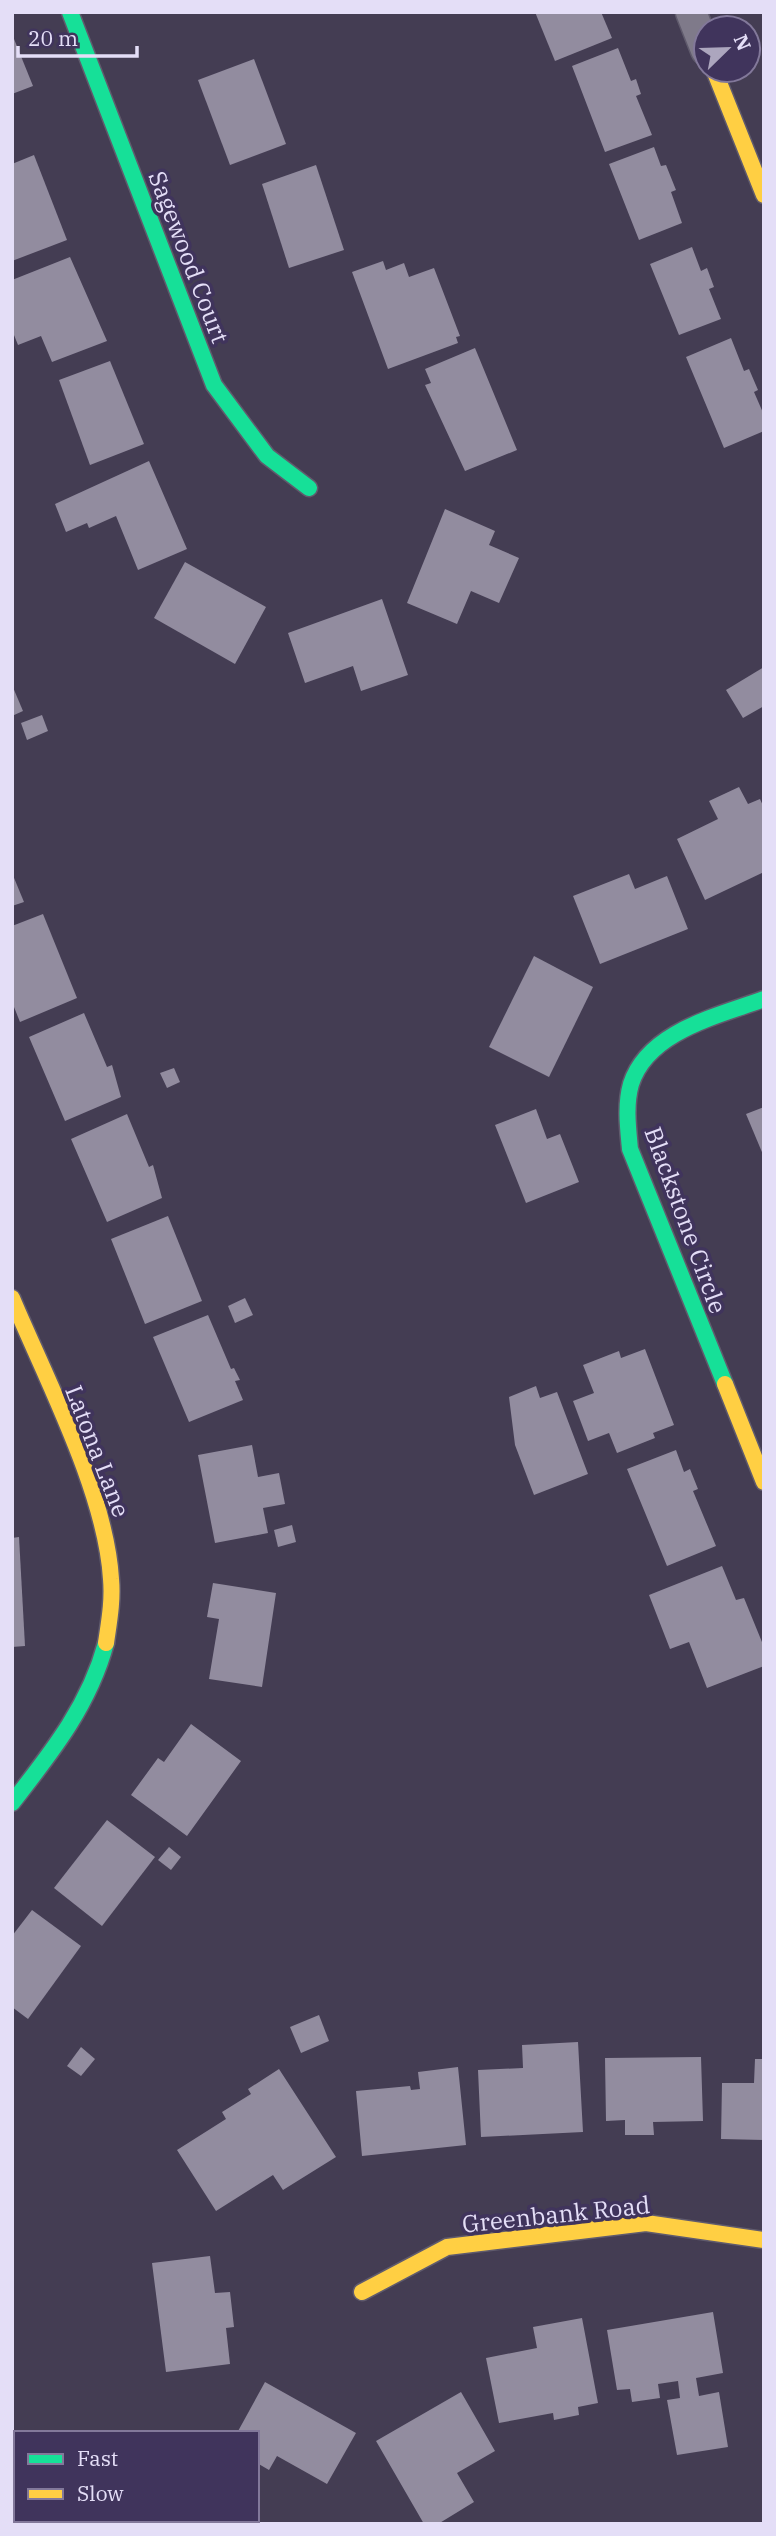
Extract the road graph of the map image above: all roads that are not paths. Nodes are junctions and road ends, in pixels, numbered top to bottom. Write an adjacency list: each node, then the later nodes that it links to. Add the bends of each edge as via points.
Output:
1 (71, 12): 4 (street, Sagewood Court, via 214,385 243,430 282,470)
2 (720, 84): 3 (street)
3 (764, 195)
4 (309, 488)
5 (764, 999): 7 (street, Blackstone Circle, via 675,1034 651,1051 628,1090 625,1117 630,1149)
6 (12, 1298): 8 (street, Latona Lane, via 98,1503 110,1553 113,1601 93,1683 72,1721)
7 (764, 1482)
8 (12, 1803)
9 (764, 2240): 10 (street, Greenbank Road, via 646,2223 447,2247)
10 (362, 2292)

